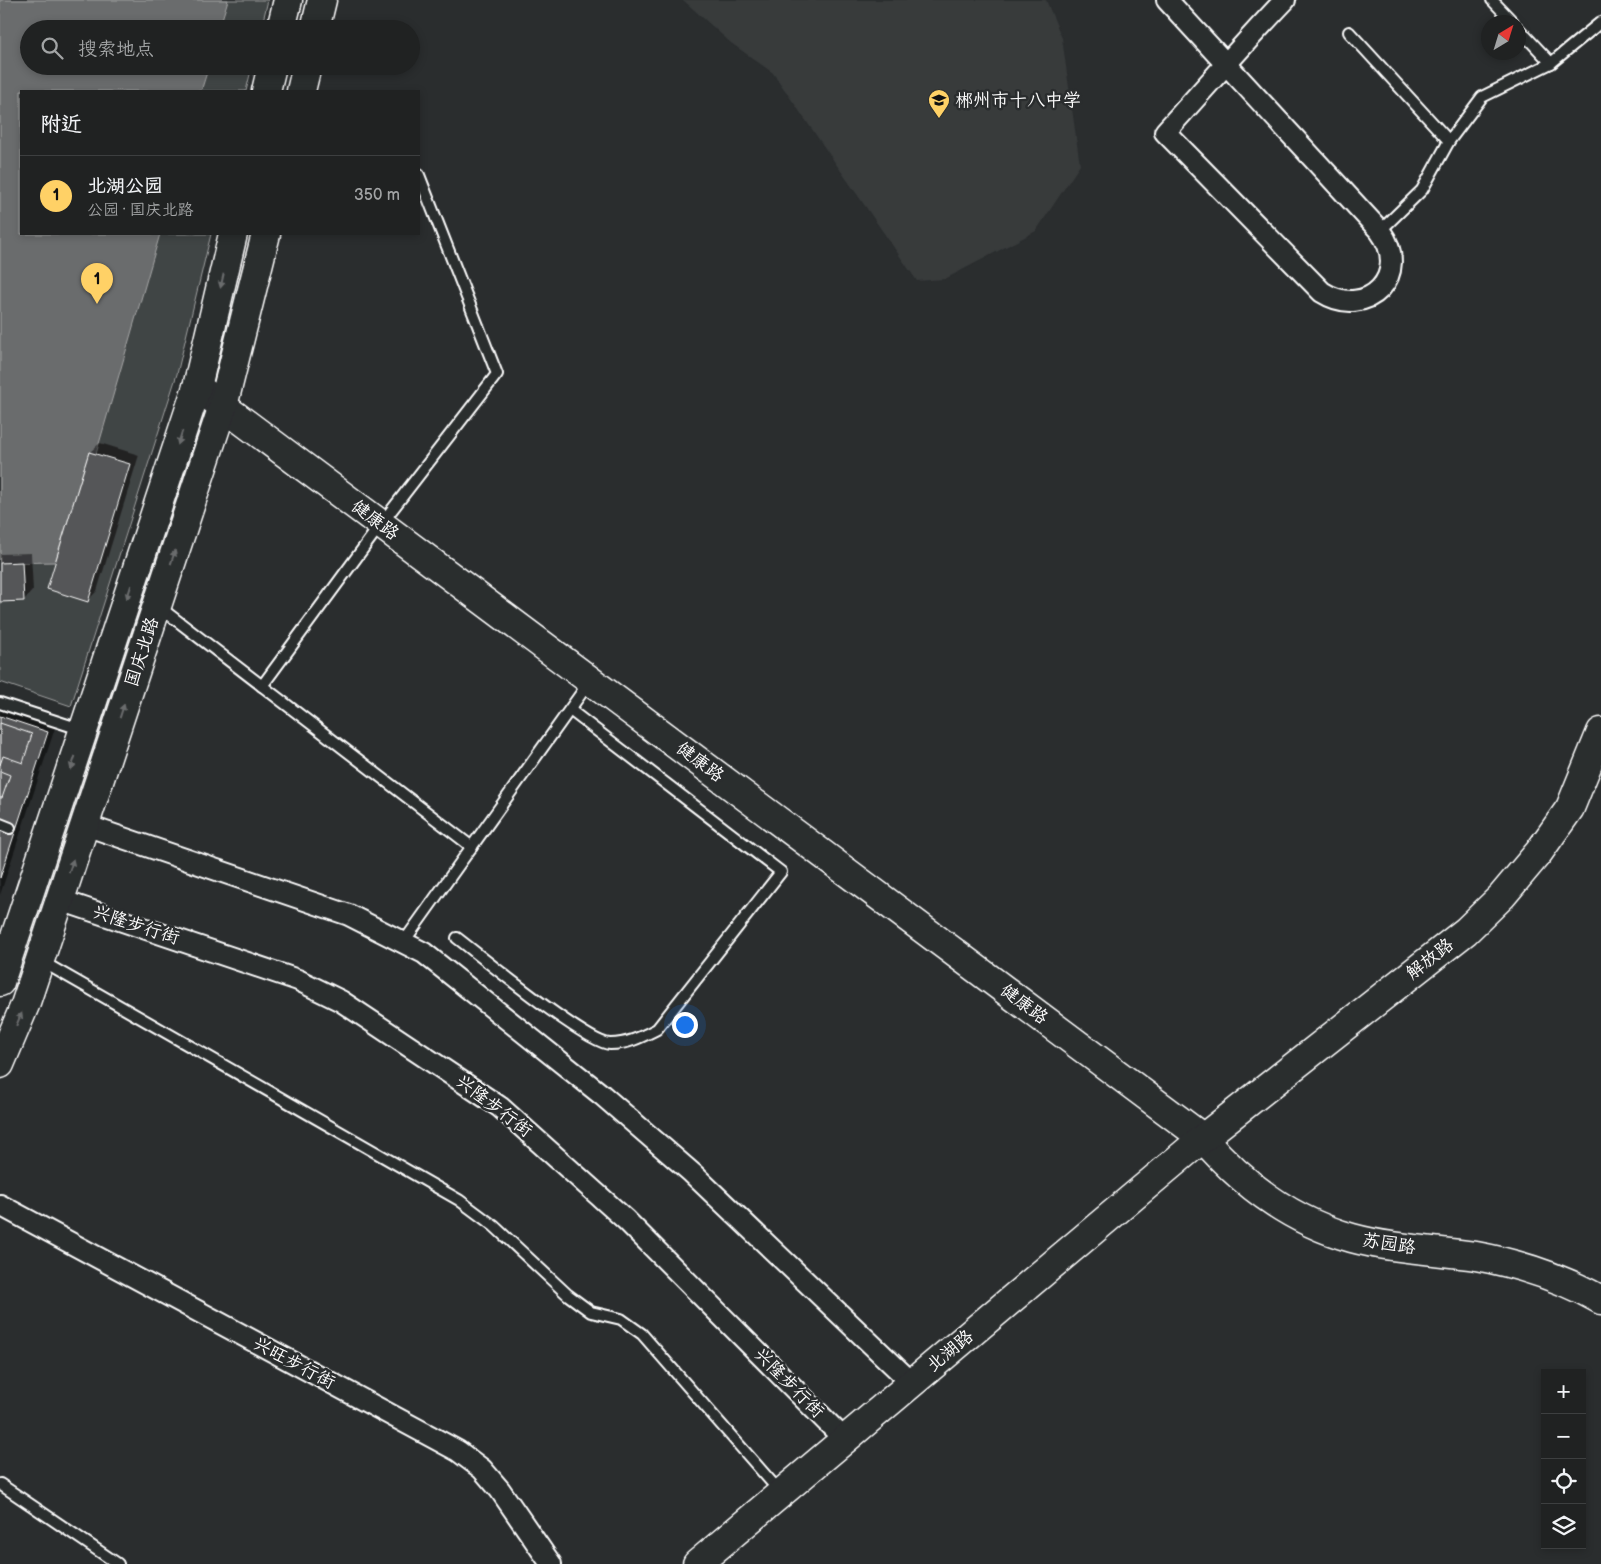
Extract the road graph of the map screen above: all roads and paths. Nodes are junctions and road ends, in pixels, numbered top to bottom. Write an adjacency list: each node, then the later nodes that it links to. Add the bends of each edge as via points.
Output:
1 (288, 0): 7 (street)
2 (322, 0): 8 (street)
3 (1167, 0): 13 (street)
4 (1285, 0): 13 (street)
5 (1492, 0): 6 (lane)
6 (1506, 15)
7 (283, 20)
8 (317, 20)
9 (1601, 22): 12 (lane)
10 (1349, 32): 16 (lane)
11 (1526, 36): 12 (lane)
12 (1551, 63): 16 (lane, via 1482,97)
13 (1226, 64): 18 (street); 18 (street, via 1165,132 1330,297 1358,301 1382,287 1392,263 1390,246)
14 (270, 75): 15 (street)
15 (266, 90)
16 (1449, 141): 18 (lane, via 1422,190)
17 (420, 178): 23 (lane, via 497,374)
18 (1380, 231)
19 (233, 235): 21 (street, 国庆北路, one-way to 21)
20 (266, 235): 22 (street, 国庆北路)
21 (197, 387): 22 (street, 健康路); 29 (street, 国庆北路, one-way to 29)
22 (223, 406): 23 (street, 健康路); 24 (street, 国庆北路, one-way to 22)
23 (381, 524): 25 (street, 健康路); 26 (lane)
24 (157, 606): 26 (lane); 31 (street, 国庆北路, one-way to 24)
25 (591, 680): 28 (lane); 39 (street, 健康路)
26 (262, 686): 32 (lane)
27 (0, 703): 29 (lane)
28 (570, 710): 32 (lane); 34 (lane, via 781,872 656,1029 632,1042 608,1044 578,1030)
29 (84, 730): 37 (street, 国庆北路, one-way to 37)
30 (1601, 732): 39 (street, 解放路, via 1570,808 1502,896 1466,931)
31 (85, 825): 33 (street, 国庆北路, one-way to 31); 35 (street, via 349,915)
32 (472, 847): 35 (lane)
33 (60, 900): 36 (street, 国庆北路); 43 (street, 兴隆步行街, via 298,980 342,1001 500,1107 626,1220)
34 (457, 938)
35 (403, 943): 42 (street, via 424,953 602,1095 692,1173)
36 (40, 960): 38 (street, 国庆北路, one-way to 36); 45 (lane, via 459,1200 494,1226 568,1295 591,1312 621,1319 642,1334)
37 (0, 982)
38 (0, 1064)
39 (1203, 1138): 41 (street, 苏园路, via 1227,1165 1261,1194 1306,1221 1352,1238 1476,1256 1522,1267 1568,1283); 42 (street, 北湖路)
40 (0, 1205): 47 (street, 兴旺步行街, via 458,1451 500,1490)
41 (1601, 1300)
42 (912, 1383): 43 (street, 北湖路)
43 (845, 1440): 45 (street, 北湖路)
44 (0, 1484): 46 (lane)
45 (781, 1494): 48 (street, 北湖路)
46 (118, 1564)
47 (551, 1564)
48 (697, 1564)

